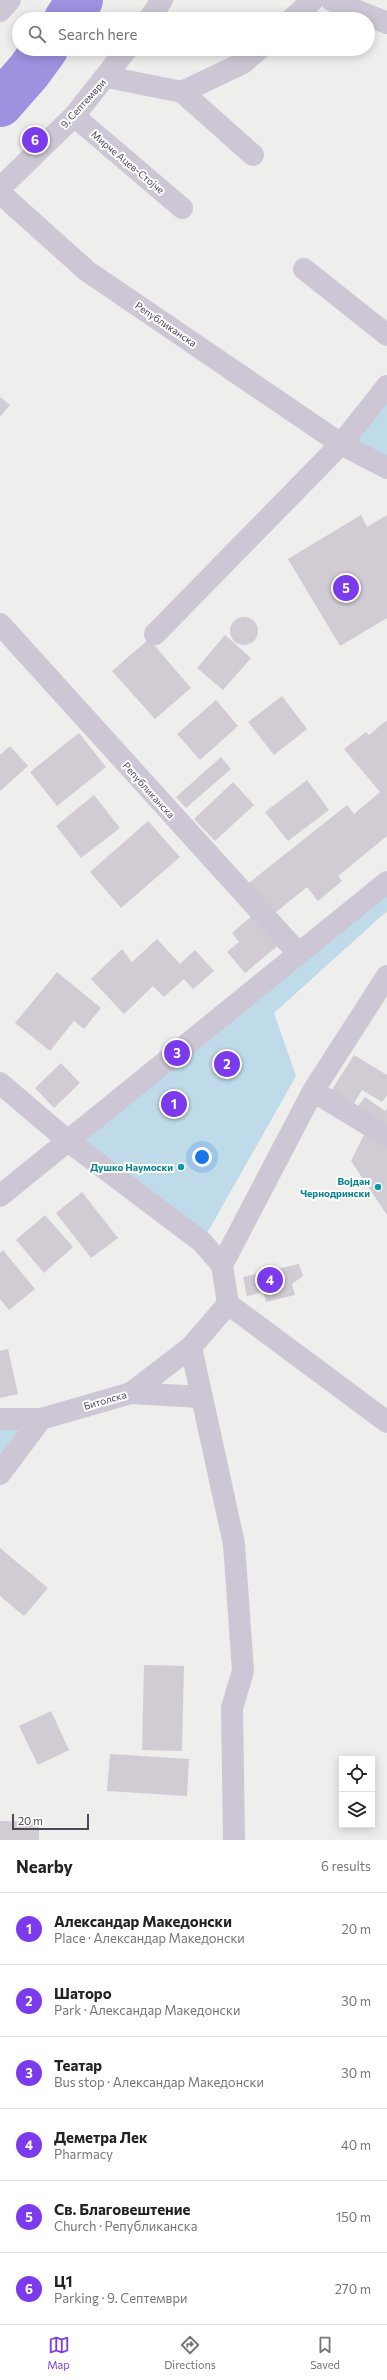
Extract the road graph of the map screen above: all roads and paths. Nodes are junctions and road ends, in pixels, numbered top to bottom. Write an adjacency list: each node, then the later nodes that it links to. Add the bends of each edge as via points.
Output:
1 (162, 0): 4 (street)
2 (313, 0): 5 (street)
3 (331, 0): 6 (street)
4 (154, 12)
5 (300, 12)
6 (360, 12)
7 (375, 18): 8 (street)
8 (387, 23)
9 (122, 56): 11 (street, 9. Септември)
10 (251, 56): 12 (street, via 243,63)
11 (107, 77): 12 (street); 13 (street, 9. Септември)
12 (182, 92): 14 (street)
13 (74, 116): 15 (street, 9. Септември); 17 (street, Мирче Ацев-Стојче)
14 (253, 156)
15 (0, 188)
16 (0, 193): 21 (street, Републиканска, via 87,271)
17 (182, 208)
18 (304, 269): 19 (street)
19 (387, 335)
20 (387, 386): 21 (street)
21 (341, 444): 22 (street, Републиканска); 24 (street)
22 (387, 468)
23 (0, 624): 26 (street, Републиканска)
24 (155, 634)
25 (387, 882): 26 (street)
26 (299, 954): 31 (street)
27 (387, 976): 29 (street)
28 (0, 1083): 31 (street)
29 (313, 1091): 30 (street); 33 (street)
30 (387, 1136)
31 (68, 1141): 32 (street); 33 (street, via 202,1242)
32 (0, 1196)
33 (222, 1264): 34 (street)
34 (228, 1304): 35 (street, Битолска); 40 (street)
35 (190, 1347): 36 (street, Битолска); 37 (street)
36 (131, 1393): 37 (street); 39 (street, Битолска)
37 (201, 1397): 42 (street, via 234,1544 243,1671 232,1708)
38 (0, 1419): 39 (street, Битолска)
39 (41, 1419): 41 (street)
40 (387, 1422)
41 (0, 1474)
42 (234, 1840)

